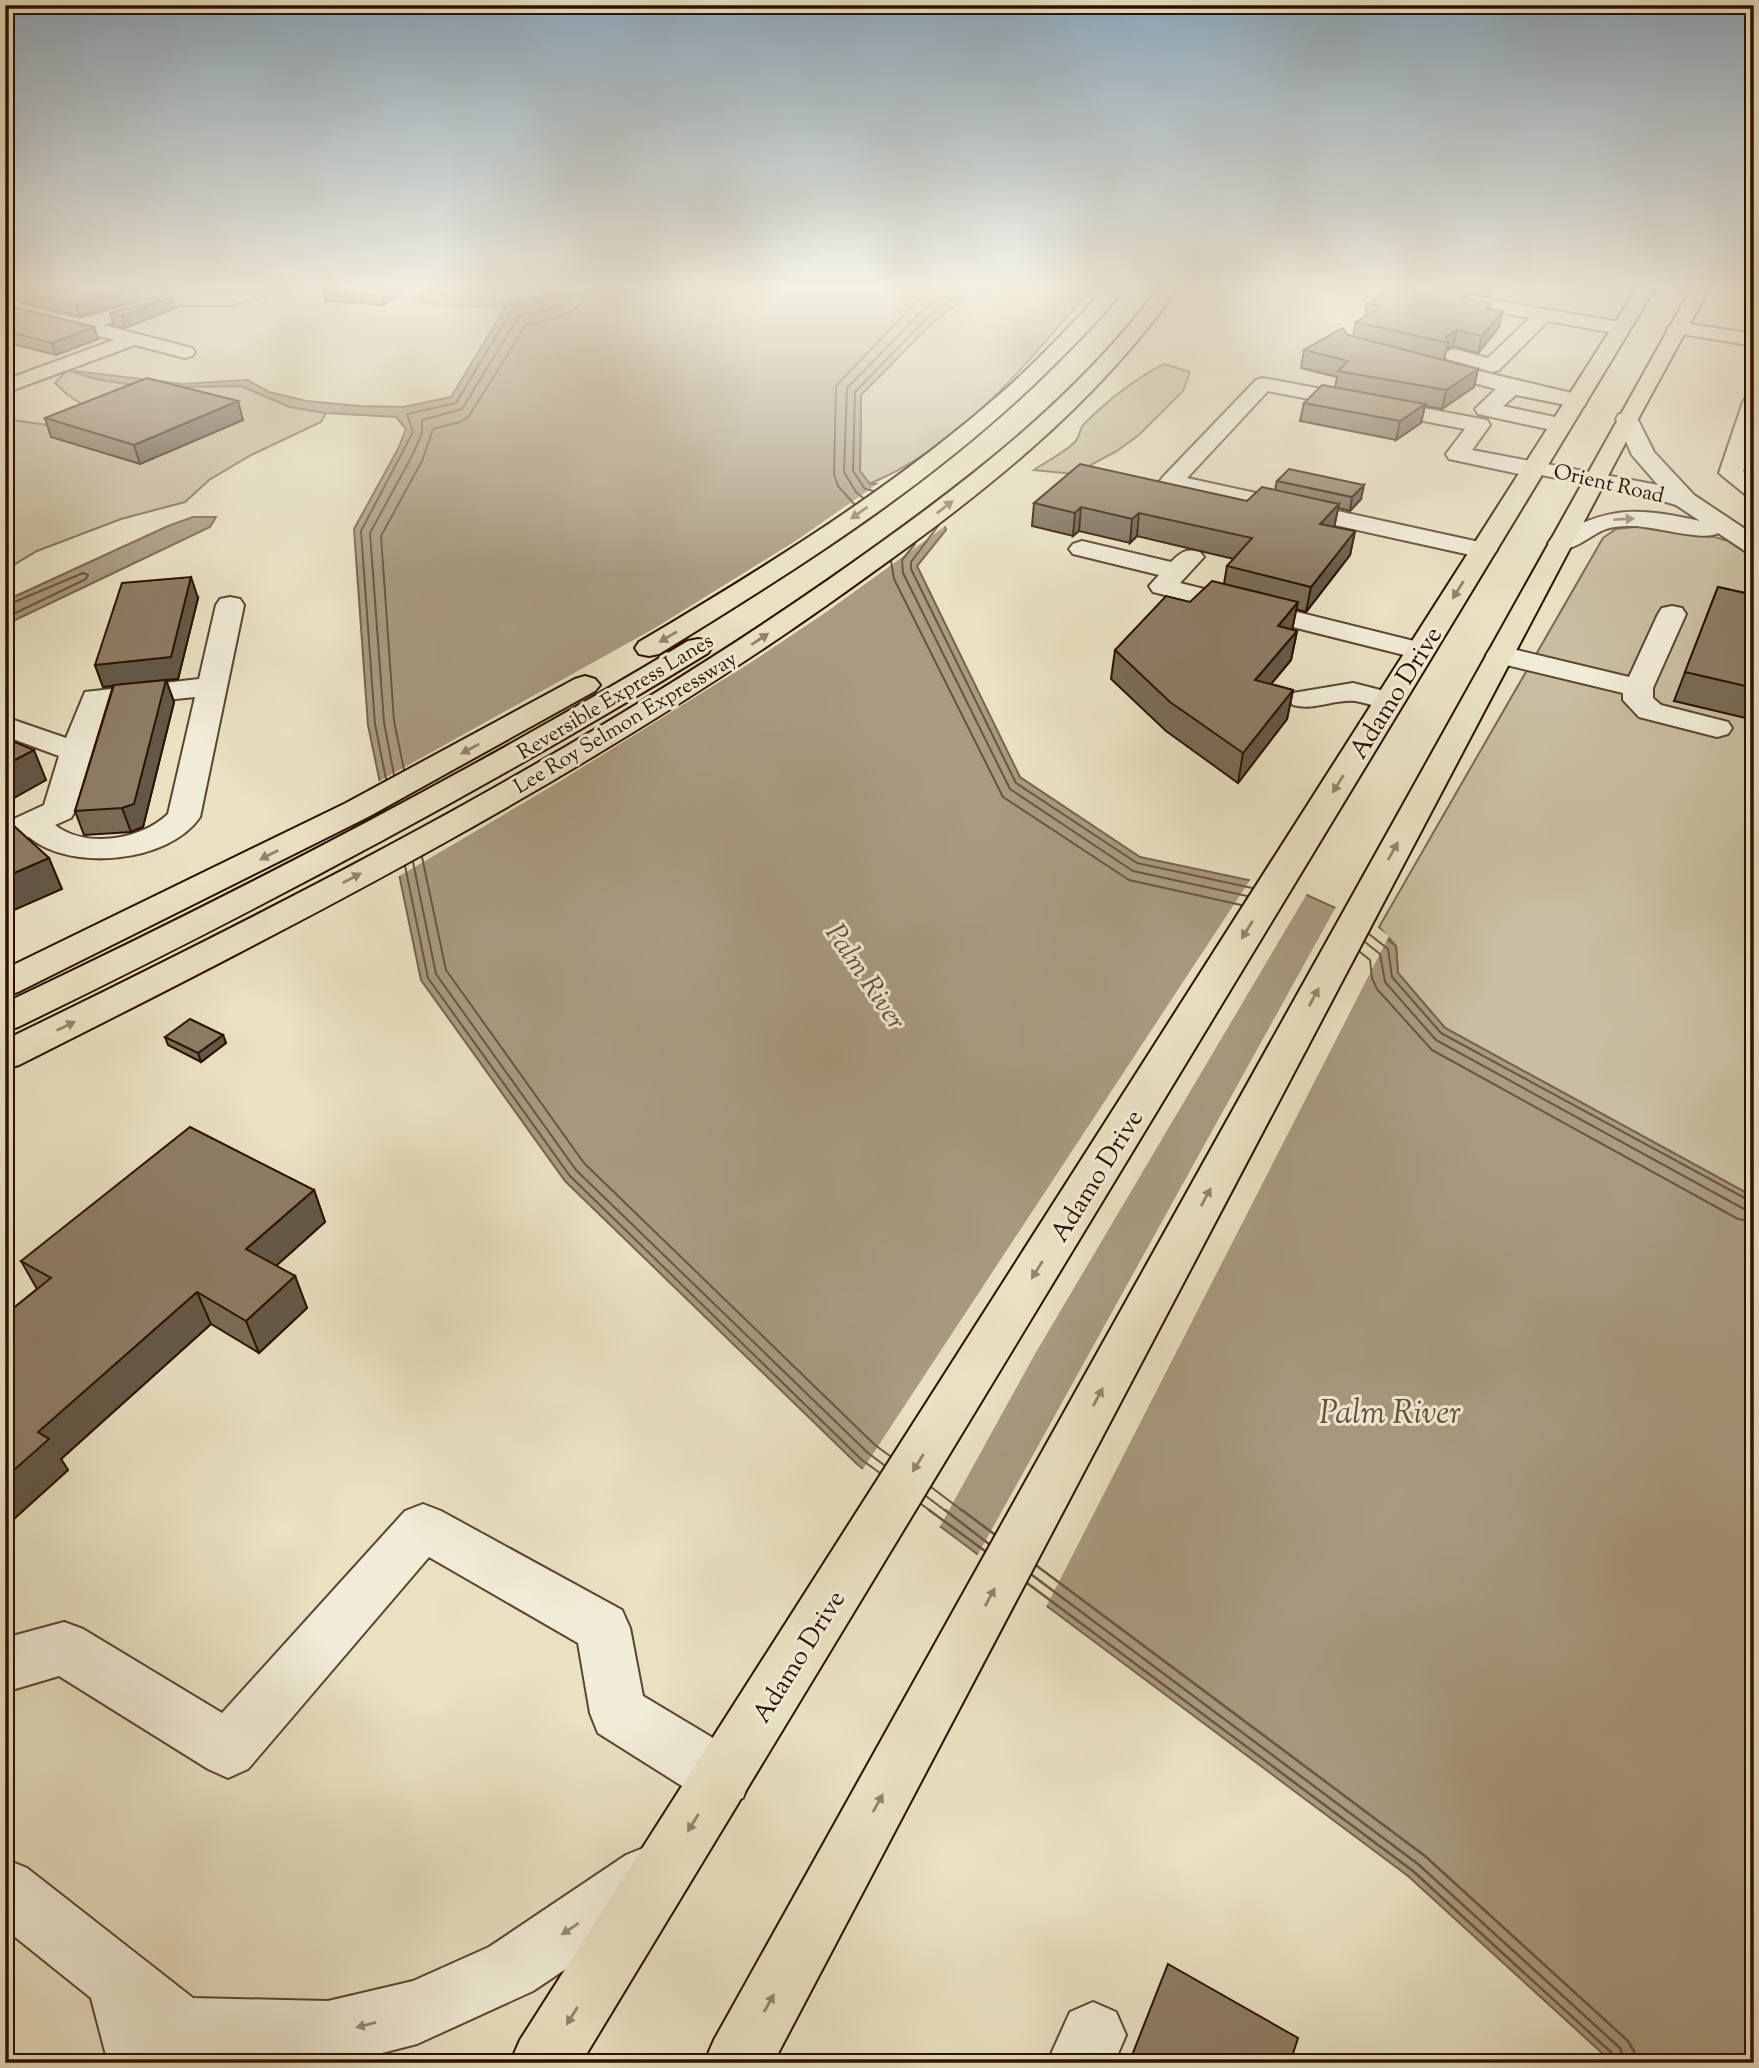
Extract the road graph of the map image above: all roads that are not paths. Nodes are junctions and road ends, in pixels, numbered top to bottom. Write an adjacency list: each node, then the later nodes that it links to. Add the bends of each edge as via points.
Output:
1 (1027, 382): 33 (main road, Lee Roy Selmon Expressway, one-way to 33, via 915,474 781,566 598,677 357,810)
2 (1060, 382): 34 (main road, Reversible Express Lanes, via 930,490 726,630 551,735 339,851)
3 (1092, 382): 35 (main road, Lee Roy Selmon Expressway, one-way to 3, via 249,933 509,792 681,689 825,595 985,476)
4 (1492, 382): 8 (street)
5 (1539, 382): 9 (street)
6 (1588, 382): 9 (main road, Adamo Drive)
7 (1648, 382): 11 (main road)
8 (1513, 387): 9 (street); 12 (street, via 1486,409)
9 (1580, 394): 12 (main road, Adamo Drive)
10 (1754, 402): 15 (street, via 1731,473)
11 (1627, 419): 14 (main road); 16 (street, via 1644,455)
12 (1561, 425): 13 (main road, Adamo Drive)
13 (1534, 468): 14 (street, Orient Road); 20 (main road, Adamo Drive); 20 (street, Orient Road, via 1457,454 1479,425 1263,384 1171,482)
14 (1595, 478): 16 (street, Orient Road); 17 (main road)
15 (1754, 490)
16 (1685, 500): 18 (street, Orient Road)
17 (1561, 542): 18 (street, one-way to 18, via 1604,521 1626,518 1708,530); 24 (main road)
18 (1754, 547)
19 (1082, 549): 23 (street, via 1184,564 1162,586)
20 (1484, 550): 23 (main road, Adamo Drive, one-way to 23)
21 (230, 605): 25 (street)
22 (1672, 614): 26 (street)
23 (1420, 651): 28 (main road, Adamo Drive)
24 (1500, 655): 26 (street); 44 (main road, one-way to 24)
25 (212, 687): 31 (street, via 95,698); 32 (street, via 184,817 177,827 144,841 98,848 61,843)
26 (1638, 688): 30 (street, via 1638,700 1650,711)
27 (1303, 699): 28 (street, via 1353,692)
28 (1390, 701): 39 (main road, Adamo Drive, one-way to 39)
29 (5, 726): 31 (street)
30 (1717, 728)
31 (76, 752): 32 (street, via 59,811)
32 (19, 829)
33 (5, 984)
34 (5, 1018)
35 (5, 1056)
36 (5, 1665): 39 (street, via 64,1647 228,1749 423,1527 603,1628 618,1713)
37 (5, 1672): 38 (street)
38 (5, 1696)
39 (722, 1777): 40 (main road, Adamo Drive, one-way to 40)
40 (667, 1864): 42 (street, one-way to 42, via 511,1969 417,2012 328,2034); 43 (main road, Adamo Drive, one-way to 43)
41 (5, 1890): 42 (street, via 118,1979)
42 (183, 2052)
43 (543, 2063)
44 (737, 2063)

